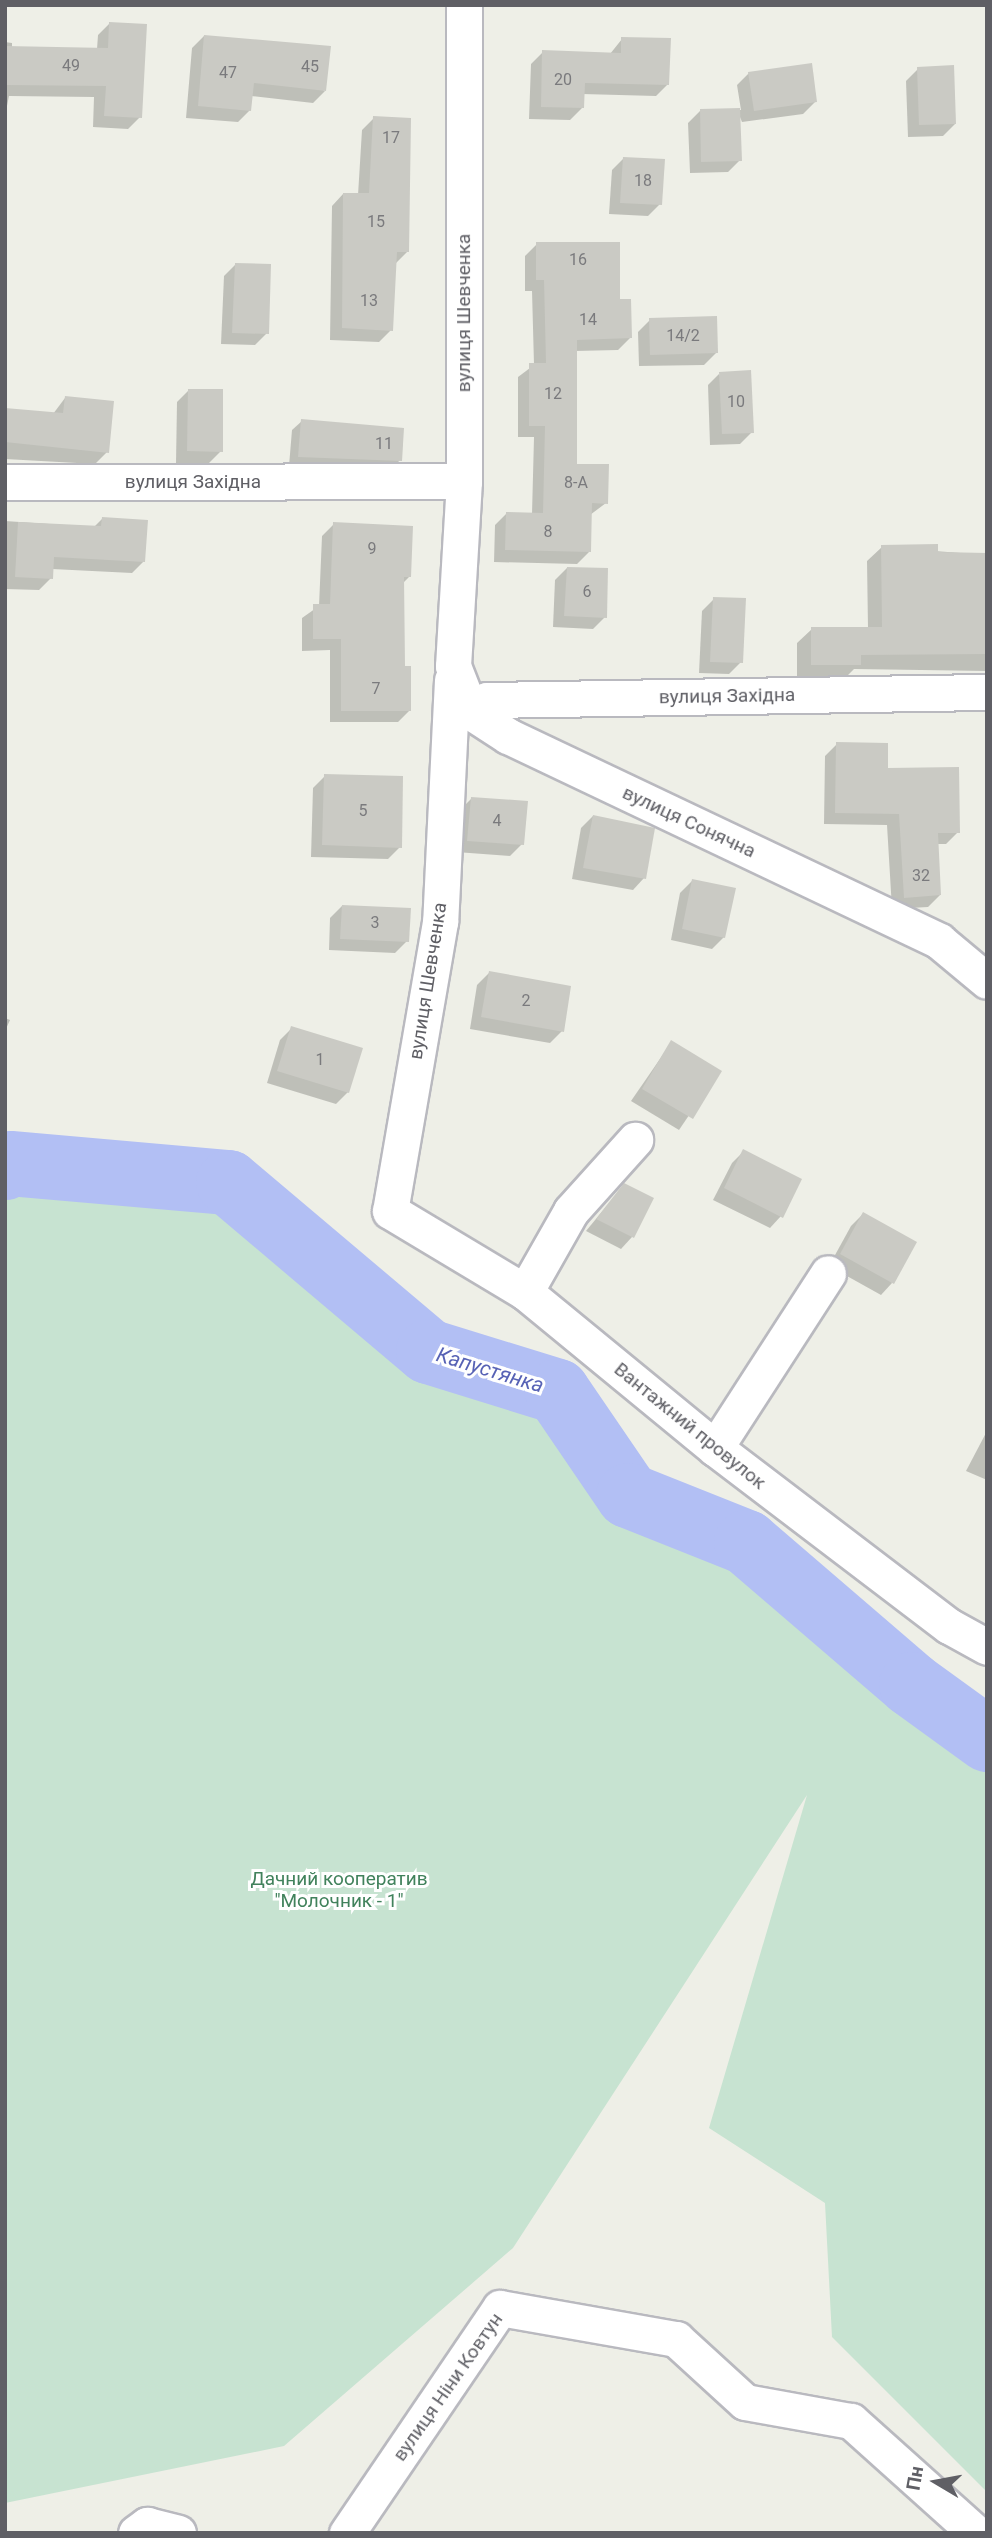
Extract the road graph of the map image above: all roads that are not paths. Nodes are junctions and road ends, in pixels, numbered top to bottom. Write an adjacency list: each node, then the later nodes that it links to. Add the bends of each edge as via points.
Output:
1 (464, 5): 2 (street, вулиця Шевченка)
2 (464, 481): 3 (street, вулиця Західна); 4 (street, вулиця Шевченка)
3 (5, 482)
4 (453, 666): 6 (street); 9 (street, вулиця Шевченка, via 440,922)
5 (987, 692): 6 (street, вулиця Західна, via 487,700)
6 (471, 712): 7 (street, вулиця Сонячна, via 508,736 939,941)
7 (987, 981)
8 (635, 1140): 11 (street, via 571,1211)
9 (390, 1210): 11 (street, Вантажний провулок)
10 (828, 1273): 12 (street)
11 (525, 1292): 12 (street, Вантажний провулок)
12 (715, 1448): 13 (street, Вантажний провулок, via 949,1626)
13 (987, 1647)
14 (136, 2533): 15 (street, via 147,2525)
15 (178, 2533)
16 (347, 2533): 17 (street, вулиця Ніни Ковтун, via 500,2308 676,2339 745,2402 851,2421)
17 (976, 2533)

